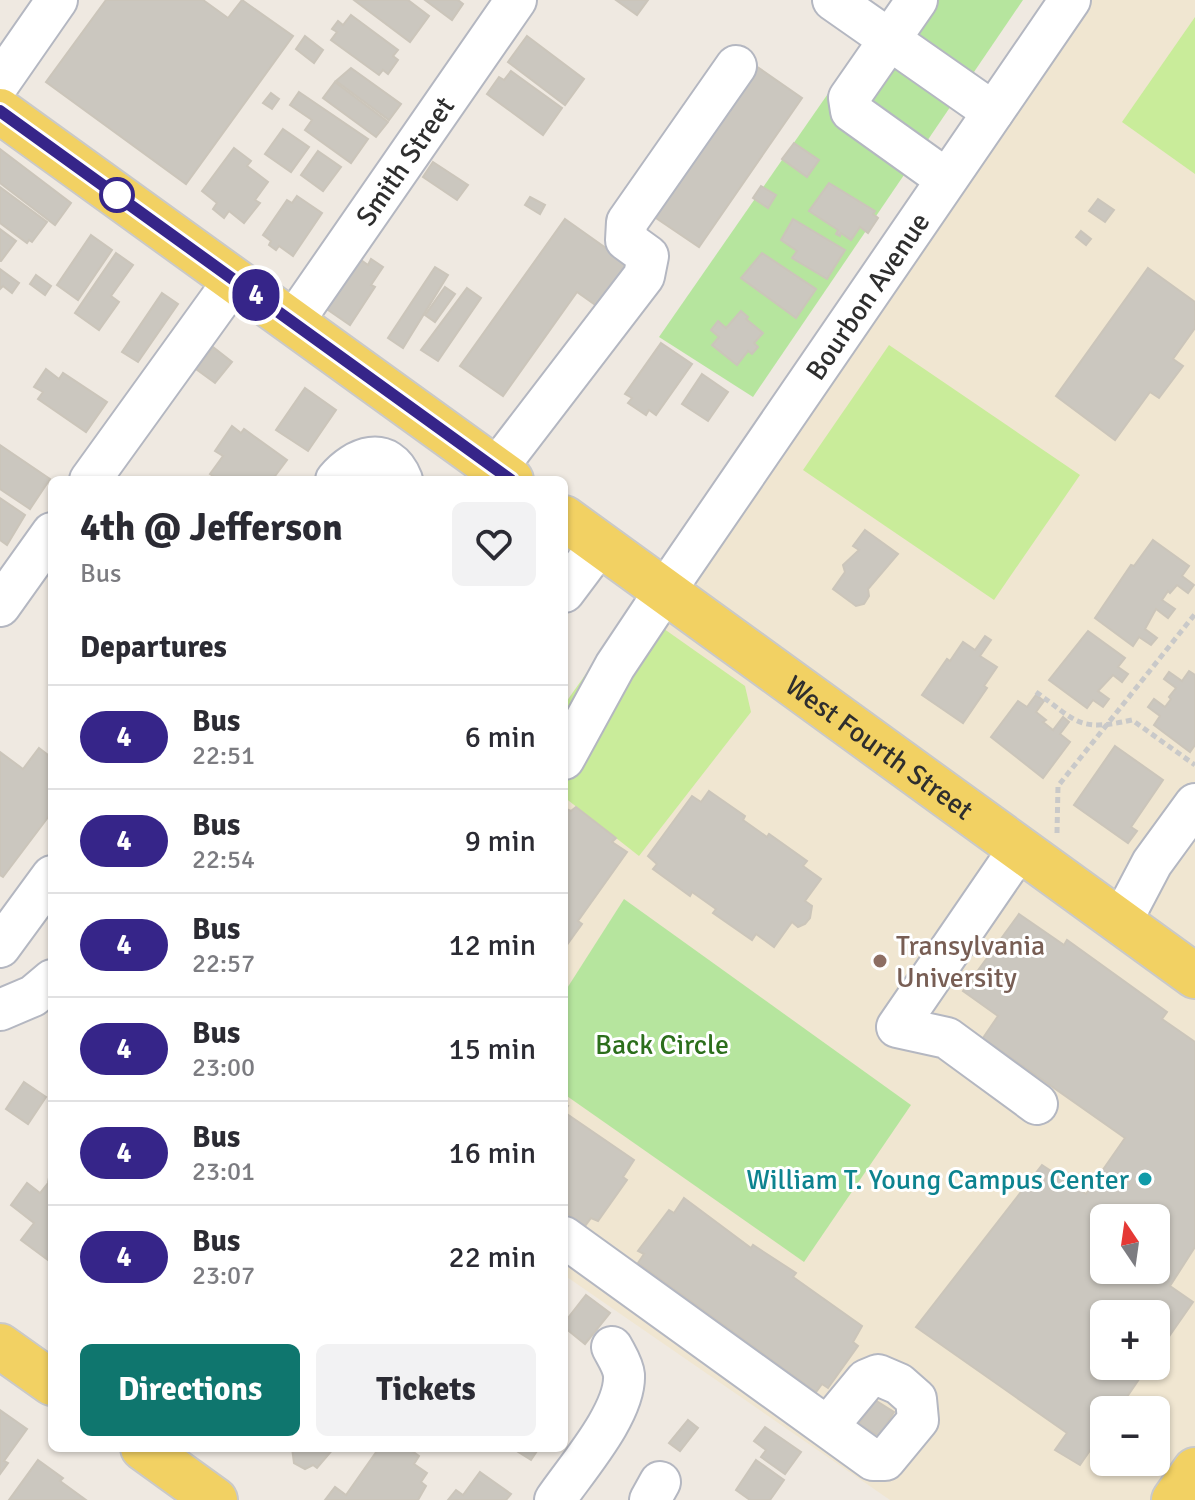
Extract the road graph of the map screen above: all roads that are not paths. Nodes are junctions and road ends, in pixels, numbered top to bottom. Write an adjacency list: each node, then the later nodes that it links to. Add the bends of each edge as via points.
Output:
1 (57, 0): 8 (street)
2 (516, 0): 13 (street, Smith Street)
3 (833, 0): 6 (street)
4 (917, 0): 6 (street)
5 (1070, 0): 10 (street, Bourbon Avenue)
6 (890, 40): 10 (street); 11 (street, via 849,98 851,111)
7 (736, 66): 14 (street, via 627,222 626,240 648,256 644,276)
8 (0, 82)
9 (0, 111): 12 (main road)
10 (993, 112): 11 (street, Bourbon Avenue)
11 (946, 179): 22 (street, Bourbon Avenue)
12 (235, 279): 13 (main road); 15 (street)
13 (293, 322): 14 (main road)
14 (504, 475)
15 (93, 476)
16 (339, 476): 17 (street, via 366,458 377,458)
17 (400, 476)
18 (568, 521): 20 (main road, West Fourth Street)
19 (48, 539): 23 (street)
20 (600, 544): 21 (street); 22 (main road, West Fourth Street)
21 (568, 587)
22 (665, 591): 24 (street, Bourbon Avenue, via 615,666); 26 (main road, West Fourth Street)
23 (0, 606)
24 (568, 752)
25 (1195, 804): 28 (street, via 1152,863)
26 (1039, 844): 28 (main road, West Fourth Street); 33 (street, via 1006,868 897,1027 947,1038)
27 (48, 881): 29 (street)
28 (1121, 922): 30 (main road, West Fourth Street)
29 (0, 947)
30 (1195, 976)
31 (48, 983): 32 (street)
32 (0, 1010)
33 (1037, 1104)
34 (568, 1240): 38 (street)
35 (0, 1346): 37 (main road)
36 (612, 1347): 42 (street, via 624,1371 624,1389 611,1418)
37 (48, 1380)
38 (828, 1426)
39 (149, 1452): 41 (main road)
40 (1195, 1470): 43 (main road)
41 (215, 1500)
42 (555, 1500)
43 (1174, 1500)

